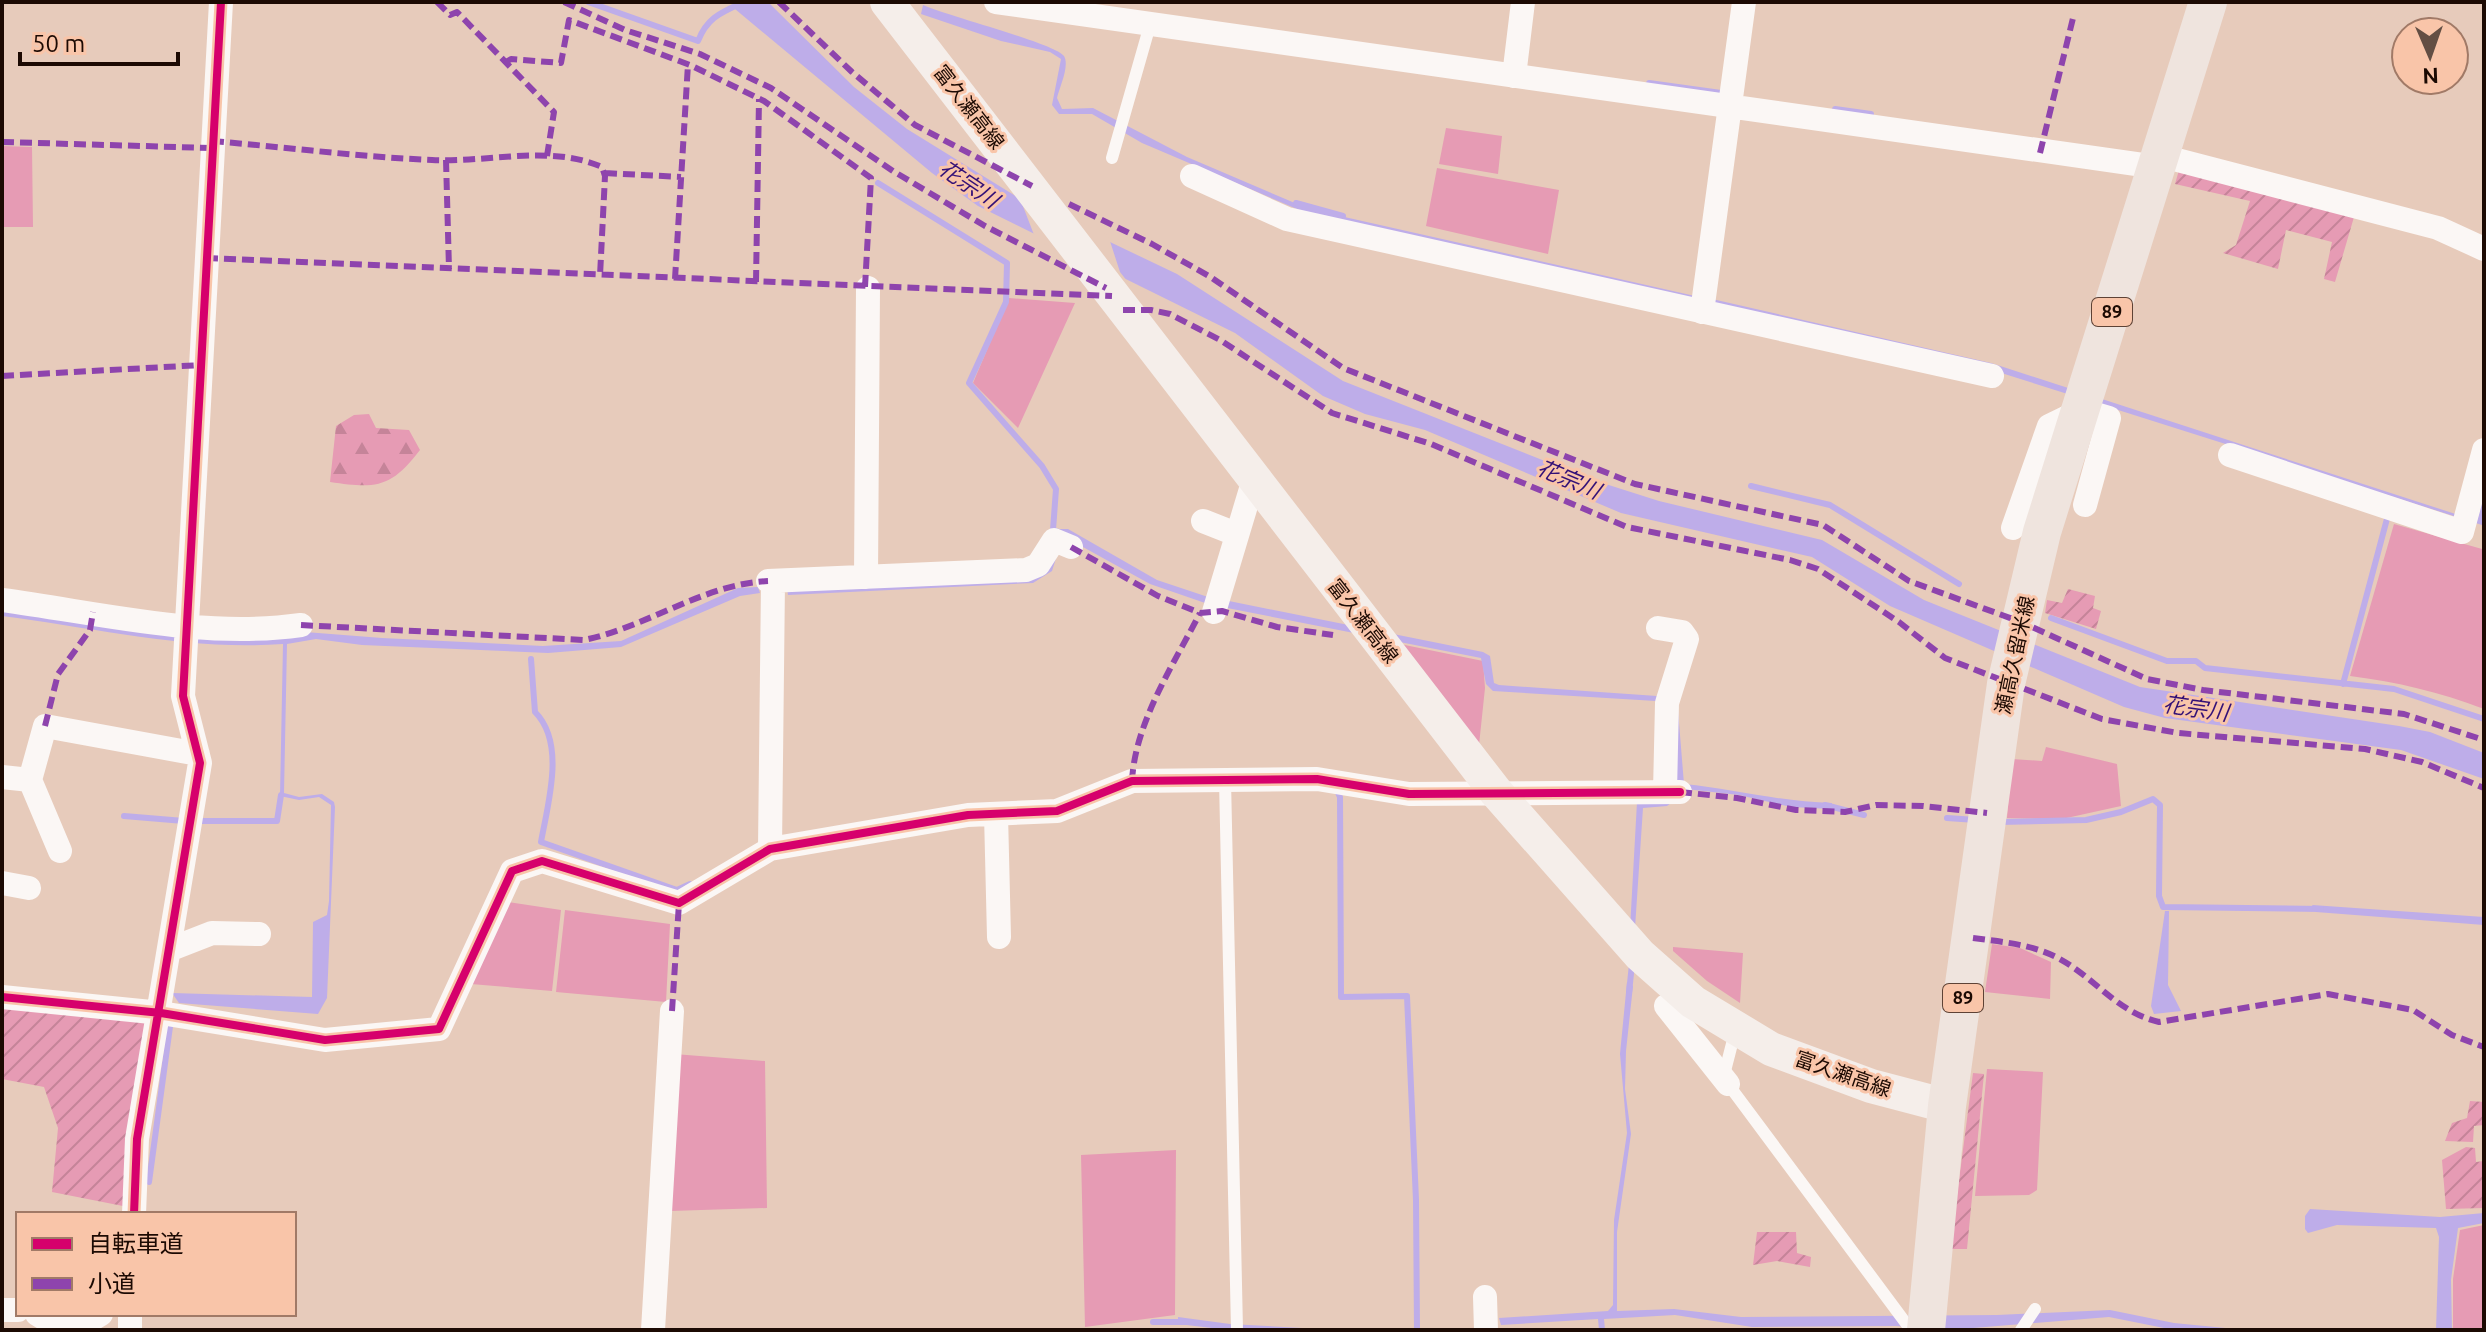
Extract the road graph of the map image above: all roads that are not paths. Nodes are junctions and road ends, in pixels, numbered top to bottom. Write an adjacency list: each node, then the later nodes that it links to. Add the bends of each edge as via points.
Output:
1 (221, 2): 30 (street)
2 (887, 2): 20 (main road, 富久瀬高線)
3 (996, 2): 7 (street)
4 (1523, 2): 8 (street)
5 (1744, 2): 9 (street)
6 (2208, 2): 11 (main road, 瀬高久留米線 / 89)
7 (1150, 25): 8 (street); 10 (lane)
8 (1514, 76): 9 (street)
9 (1729, 107): 11 (street); 15 (street)
10 (1112, 158)
11 (2160, 162): 13 (street, via 2438,228); 17 (main road, 瀬高久留米線 / 89)
12 (1192, 176): 15 (street, via 1287,219)
13 (2484, 249)
14 (868, 288): 26 (street)
15 (1702, 312): 16 (street)
16 (1992, 376)
17 (2082, 410): 21 (street, via 2109,418); 23 (street, via 2049,426); 51 (main road, 瀬高久留米線 / 89, via 2042,532 2010,668)
18 (2484, 450): 19 (street, via 2462,532)
19 (2230, 455)
20 (1254, 479): 24 (street); 36 (main road, 富久瀬高線)
21 (2085, 505)
22 (1203, 521): 24 (street)
23 (2013, 528)
24 (1236, 534): 28 (street)
25 (1071, 547): 26 (street, via 1054,540 1038,565 1026,570)
26 (866, 577): 38 (street, via 770,581)
27 (2, 600): 30 (street)
28 (1214, 612)
29 (301, 625): 30 (street, via 265,630)
30 (189, 627): 32 (street, via 183,696)
31 (1658, 628): 36 (street, via 1682,632 1687,639 1667,703 1672,792)
32 (198, 754): 34 (street, via 45,726); 44 (street)
33 (2, 777): 34 (street)
34 (30, 780): 39 (street)
35 (1225, 780): 36 (street, via 1317,779 1409,794); 37 (street, via 1132,781 1057,811); 58 (lane)
36 (1496, 792): 49 (main road, 富久瀬高線, via 1640,955 1693,1002)
37 (996, 814): 38 (street); 43 (street)
38 (770, 849): 48 (street, via 679,903 542,861 512,871 439,1029 325,1040)
39 (60, 851)
40 (2, 883): 41 (street)
41 (29, 888)
42 (259, 934): 44 (street, via 212,933)
43 (999, 937)
44 (171, 949): 48 (street)
45 (2, 997): 48 (street)
46 (1666, 1006): 50 (street)
47 (672, 1011): 57 (street)
48 (161, 1013): 52 (street, via 137,1139)
49 (1736, 1028): 50 (lane, via 1725,1071); 51 (main road, 富久瀬高線, via 1814,1065)
50 (1728, 1084): 60 (lane)
51 (1947, 1106): 61 (main road, 瀬高久留米線 / 89)
52 (134, 1212)
53 (1485, 1297): 59 (street)
54 (2035, 1309): 62 (lane)
55 (40, 1316): 56 (street, via 62,1329 80,1329)
56 (98, 1316)
57 (653, 1330)
58 (1237, 1330)
59 (1486, 1330)
60 (1911, 1330)
61 (1926, 1330)
62 (2021, 1330)

